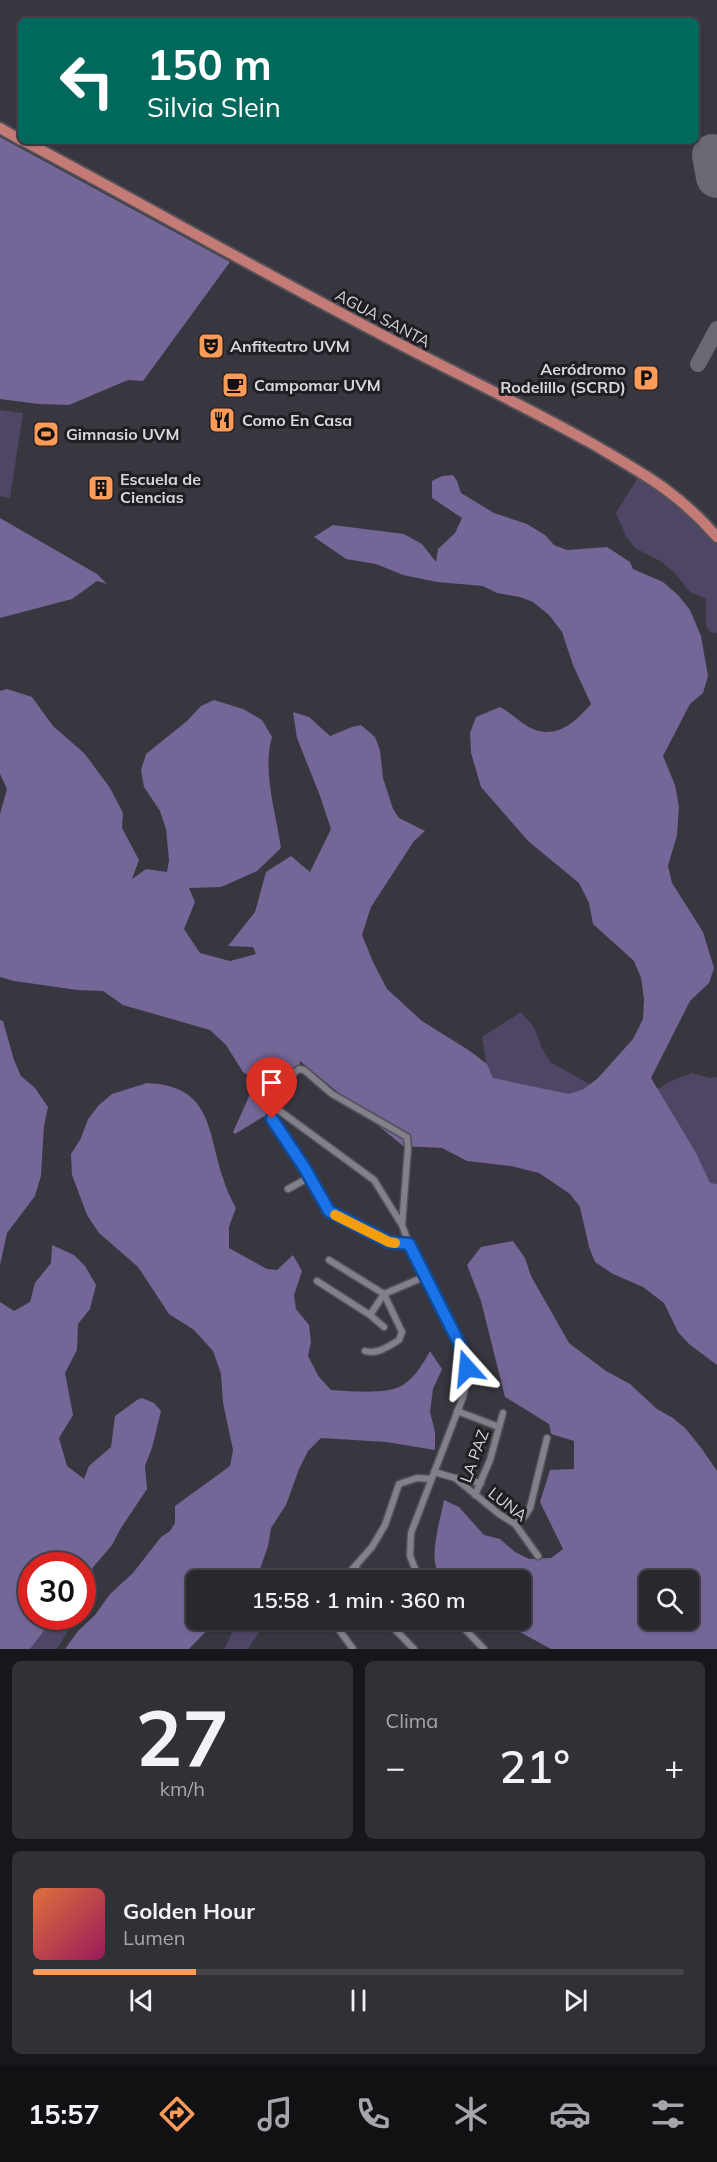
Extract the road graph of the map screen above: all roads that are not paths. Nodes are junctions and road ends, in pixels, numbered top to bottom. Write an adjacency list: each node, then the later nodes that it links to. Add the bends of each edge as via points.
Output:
1 (0, 128): 2 (main road, AGUA SANTA)
2 (18, 138)
3 (30, 144): 4 (main road, AGUA SANTA, via 640,471 674,494)
4 (717, 537)
5 (278, 1109): 6 (street, via 272,1119); 8 (street, via 374,1180); 8 (street, via 273,1103 294,1073 304,1070 332,1094 407,1137)
6 (310, 1177): 7 (street); 9 (street, via 329,1211 389,1242)
7 (288, 1189)
8 (402, 1225): 9 (street)
9 (409, 1244): 11 (street)
10 (329, 1260): 13 (street)
11 (426, 1276): 13 (street); 17 (street, via 465,1361 465,1390)
12 (317, 1281): 14 (street)
13 (384, 1294): 14 (street); 16 (street, via 402,1332 399,1340)
14 (370, 1315): 15 (street)
15 (384, 1327)
16 (365, 1352)
17 (457, 1411): 19 (street, LA PAZ); 21 (street)
18 (503, 1413): 19 (street, LA PAZ)
19 (499, 1427): 24 (street, LA PAZ)
20 (547, 1438): 26 (street, via 530,1508)
21 (434, 1472): 22 (street, LUNA); 23 (street)
22 (455, 1478): 24 (street, LUNA); 25 (street, LUNA)
23 (431, 1479): 28 (street, via 417,1478 399,1484 386,1525); 31 (street, via 410,1541)
24 (481, 1483): 25 (street, LA PAZ)
25 (475, 1495): 26 (street, LUNA)
26 (515, 1524): 27 (street, LUNA)
27 (538, 1556)
28 (355, 1566): 29 (street); 30 (street)
29 (352, 1570)
30 (357, 1570)
31 (415, 1570)
32 (339, 1630): 35 (street)
33 (396, 1630): 36 (street)
34 (465, 1630): 37 (street)
35 (352, 1649)
36 (414, 1649)
37 (483, 1649)

